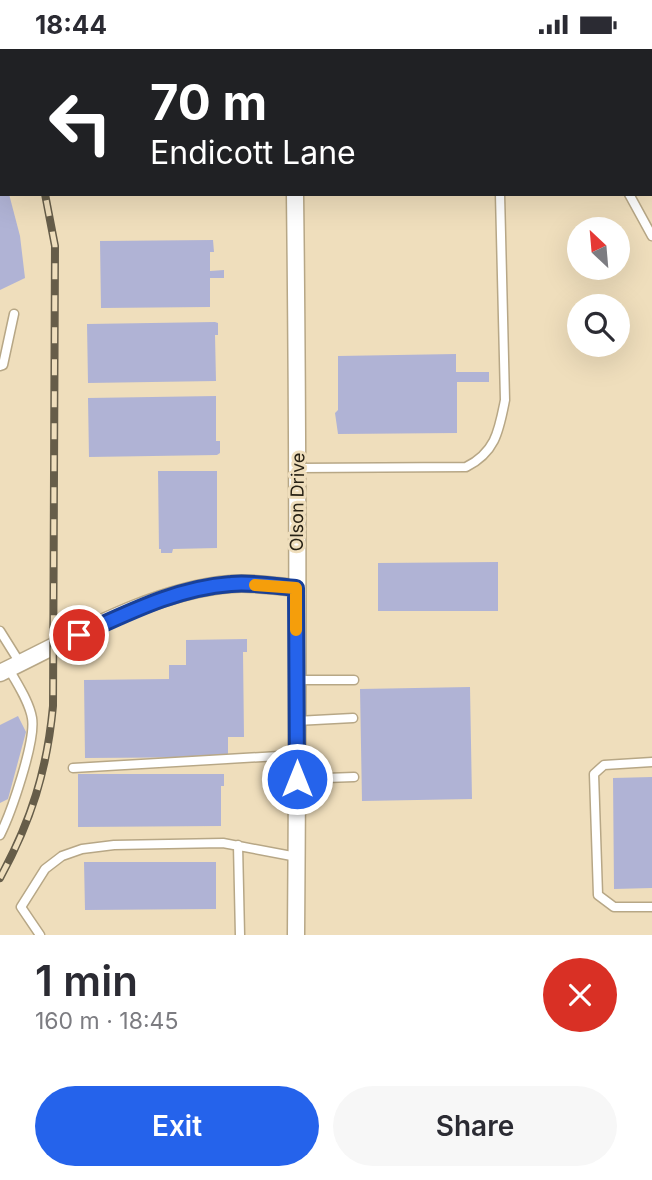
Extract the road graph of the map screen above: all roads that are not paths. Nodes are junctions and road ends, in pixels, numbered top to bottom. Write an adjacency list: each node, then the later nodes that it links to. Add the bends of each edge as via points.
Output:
1 (295, 196): 7 (street, Olson Drive)
2 (500, 196): 7 (lane, via 505,400 490,448 466,467)
3 (630, 196): 4 (lane)
4 (652, 236)
5 (14, 314): 6 (lane)
6 (0, 366)
7 (298, 468): 8 (street, Olson Drive)
8 (296, 588): 10 (street, via 232,584 150,602); 11 (street, Olson Drive)
9 (0, 631): 10 (lane)
10 (10, 668): 20 (lane, via 33,723 22,777)
11 (296, 680): 12 (lane); 14 (street, Olson Drive)
12 (354, 680)
13 (353, 718): 14 (lane)
14 (296, 721): 15 (street, Olson Drive)
15 (296, 755): 17 (lane); 19 (street, Olson Drive)
16 (652, 762): 23 (lane, via 604,765 594,774 598,895 614,907)
17 (73, 768)
18 (354, 777): 19 (lane)
19 (297, 779): 22 (street, Olson Drive)
20 (0, 835)
21 (238, 845): 22 (lane); 24 (lane, via 114,845 62,856 46,869 21,907); 25 (lane)
22 (297, 857): 26 (street, Olson Drive)
23 (652, 907)
24 (40, 935)
25 (240, 935)
26 (296, 935)

